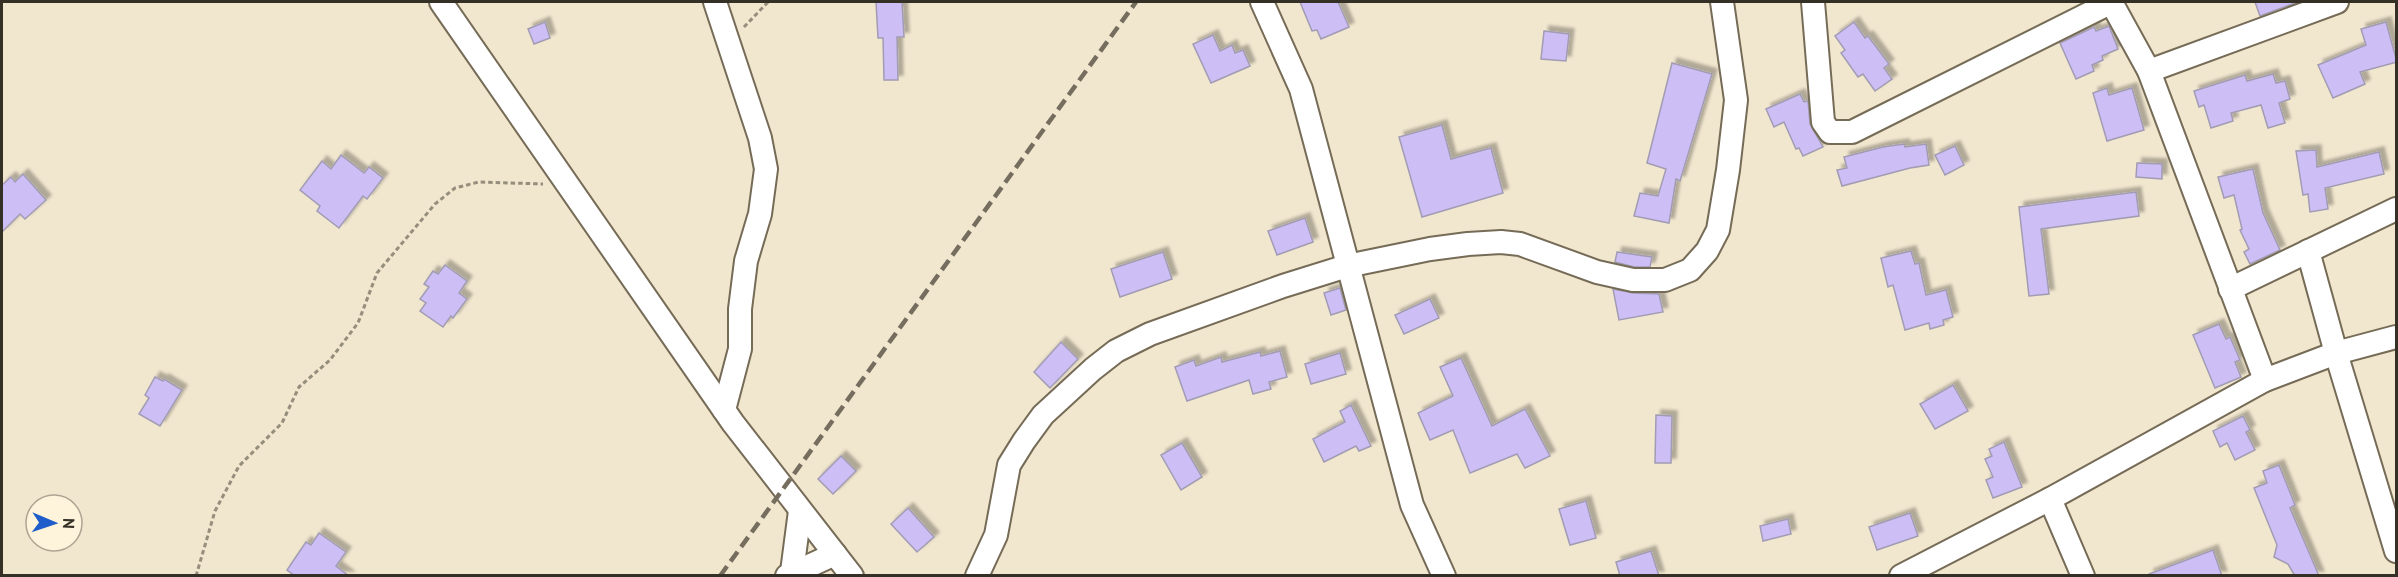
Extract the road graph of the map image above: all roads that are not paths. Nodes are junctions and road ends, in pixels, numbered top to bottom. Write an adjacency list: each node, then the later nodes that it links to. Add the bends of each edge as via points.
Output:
1 (441, 2): 9 (street)
2 (456, 2): 9 (street)
3 (715, 2): 18 (street, via 760,138 766,169 760,214 746,261 740,349)
4 (1262, 2): 13 (street, via 1301,89)
5 (1722, 2): 13 (street, via 1736,100 1718,230 1707,251 1690,270 1665,280 1633,280 1597,272 1520,244 1501,242 1430,249)
6 (1814, 2): 7 (street, via 1823,122 1830,132 1840,133 1851,132)
7 (2112, 2): 10 (street)
8 (2328, 3): 10 (street)
9 (473, 46): 18 (street)
10 (2150, 71): 14 (street)
11 (2397, 209): 12 (street)
12 (2308, 251): 14 (street); 16 (street)
13 (1347, 266): 25 (street, via 1150,334 1116,351 1093,369 1044,415 1009,465 996,535); 26 (street, via 1412,505)
14 (2230, 289): 17 (street)
15 (2397, 337): 16 (street)
16 (2336, 353): 17 (street); 21 (street)
17 (2265, 380): 19 (street)
18 (724, 410): 20 (street)
19 (2050, 499): 27 (street); 28 (street)
20 (800, 511): 22 (street); 23 (street)
21 (2397, 550)
22 (834, 554): 23 (street); 24 (street)
23 (789, 574)
24 (852, 576)
25 (977, 576)
26 (1444, 576)
27 (1901, 576)
28 (2083, 576)

